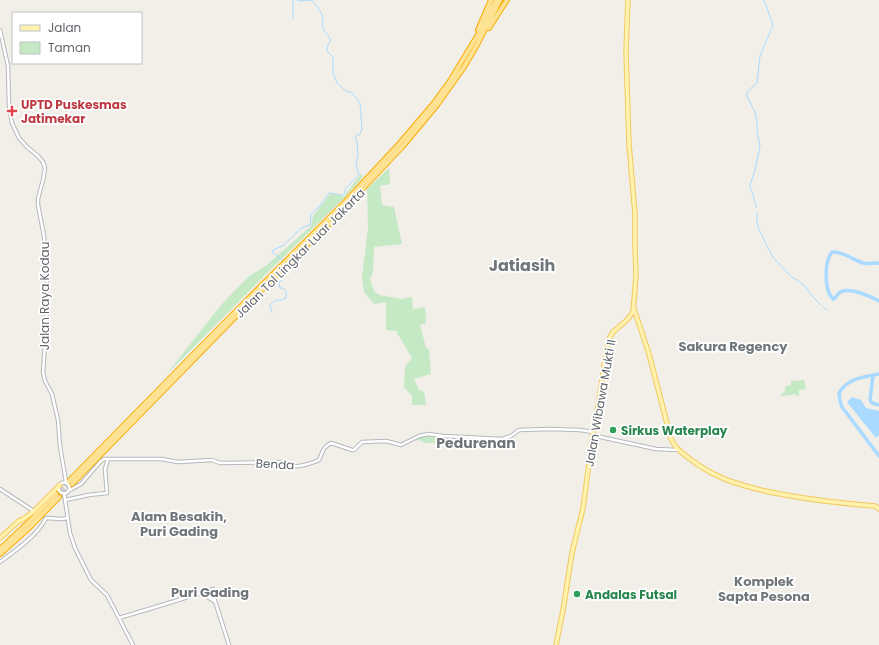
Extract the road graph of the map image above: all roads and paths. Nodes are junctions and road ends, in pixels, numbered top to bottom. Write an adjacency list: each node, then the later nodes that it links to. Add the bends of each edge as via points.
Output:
1 (491, 0): 8 (highway)
2 (496, 0): 8 (highway, Jalan Tol Lingkar Luar Jakarta)
3 (500, 0): 7 (highway, Jalan Tol Lingkar Luar Jakarta)
4 (628, 0): 9 (main road, via 626,71 636,244)
5 (507, 1): 7 (highway)
6 (0, 30): 13 (street, Jalan Raya Kodau, via 8,66 12,123 19,138 41,159 45,168 38,199 47,280 43,372 52,394)
7 (478, 43): 13 (highway, Jalan Tol Lingkar Luar Jakarta, via 437,105 403,146 348,205)
8 (472, 46): 13 (highway, Jalan Tol Lingkar Luar Jakarta, via 434,103 400,143)
9 (634, 308): 10 (main road, Jalan Wibawa Mukti II, via 632,315 610,337); 11 (main road, via 671,439)
10 (593, 433): 11 (street, via 656,449); 12 (street, Benda, via 580,430 519,430 502,439 422,434 401,445 386,441 362,442 354,450 331,444 326,446 319,460 298,466 282,462 224,464 212,460 178,462 161,459); 31 (main road, Jalan Wibawa Mukti II, via 583,508)
11 (679, 450): 19 (main road, via 716,476 741,485 800,498)
12 (108, 459): 13 (street, via 102,460 81,484); 18 (street, via 105,469 106,493)
13 (68, 485): 15 (street); 16 (street); 17 (main road)
14 (0, 489): 20 (street)
15 (59, 490): 16 (street); 17 (main road)
16 (65, 493): 18 (street)
17 (57, 494): 20 (main road); 23 (highway); 24 (highway, via 30,527)
18 (65, 499): 21 (street)
19 (879, 508)
20 (34, 509): 22 (main road)
21 (67, 518): 25 (street, via 46,518 23,544); 28 (street, via 79,557 92,580 107,595)
22 (0, 538)
23 (0, 549)
24 (0, 554)
25 (0, 562)
26 (201, 593): 27 (street); 27 (street, via 213,589); 28 (street)
27 (215, 601): 30 (street)
28 (119, 618): 29 (street)
29 (134, 645)
30 (228, 645)
31 (556, 645)

